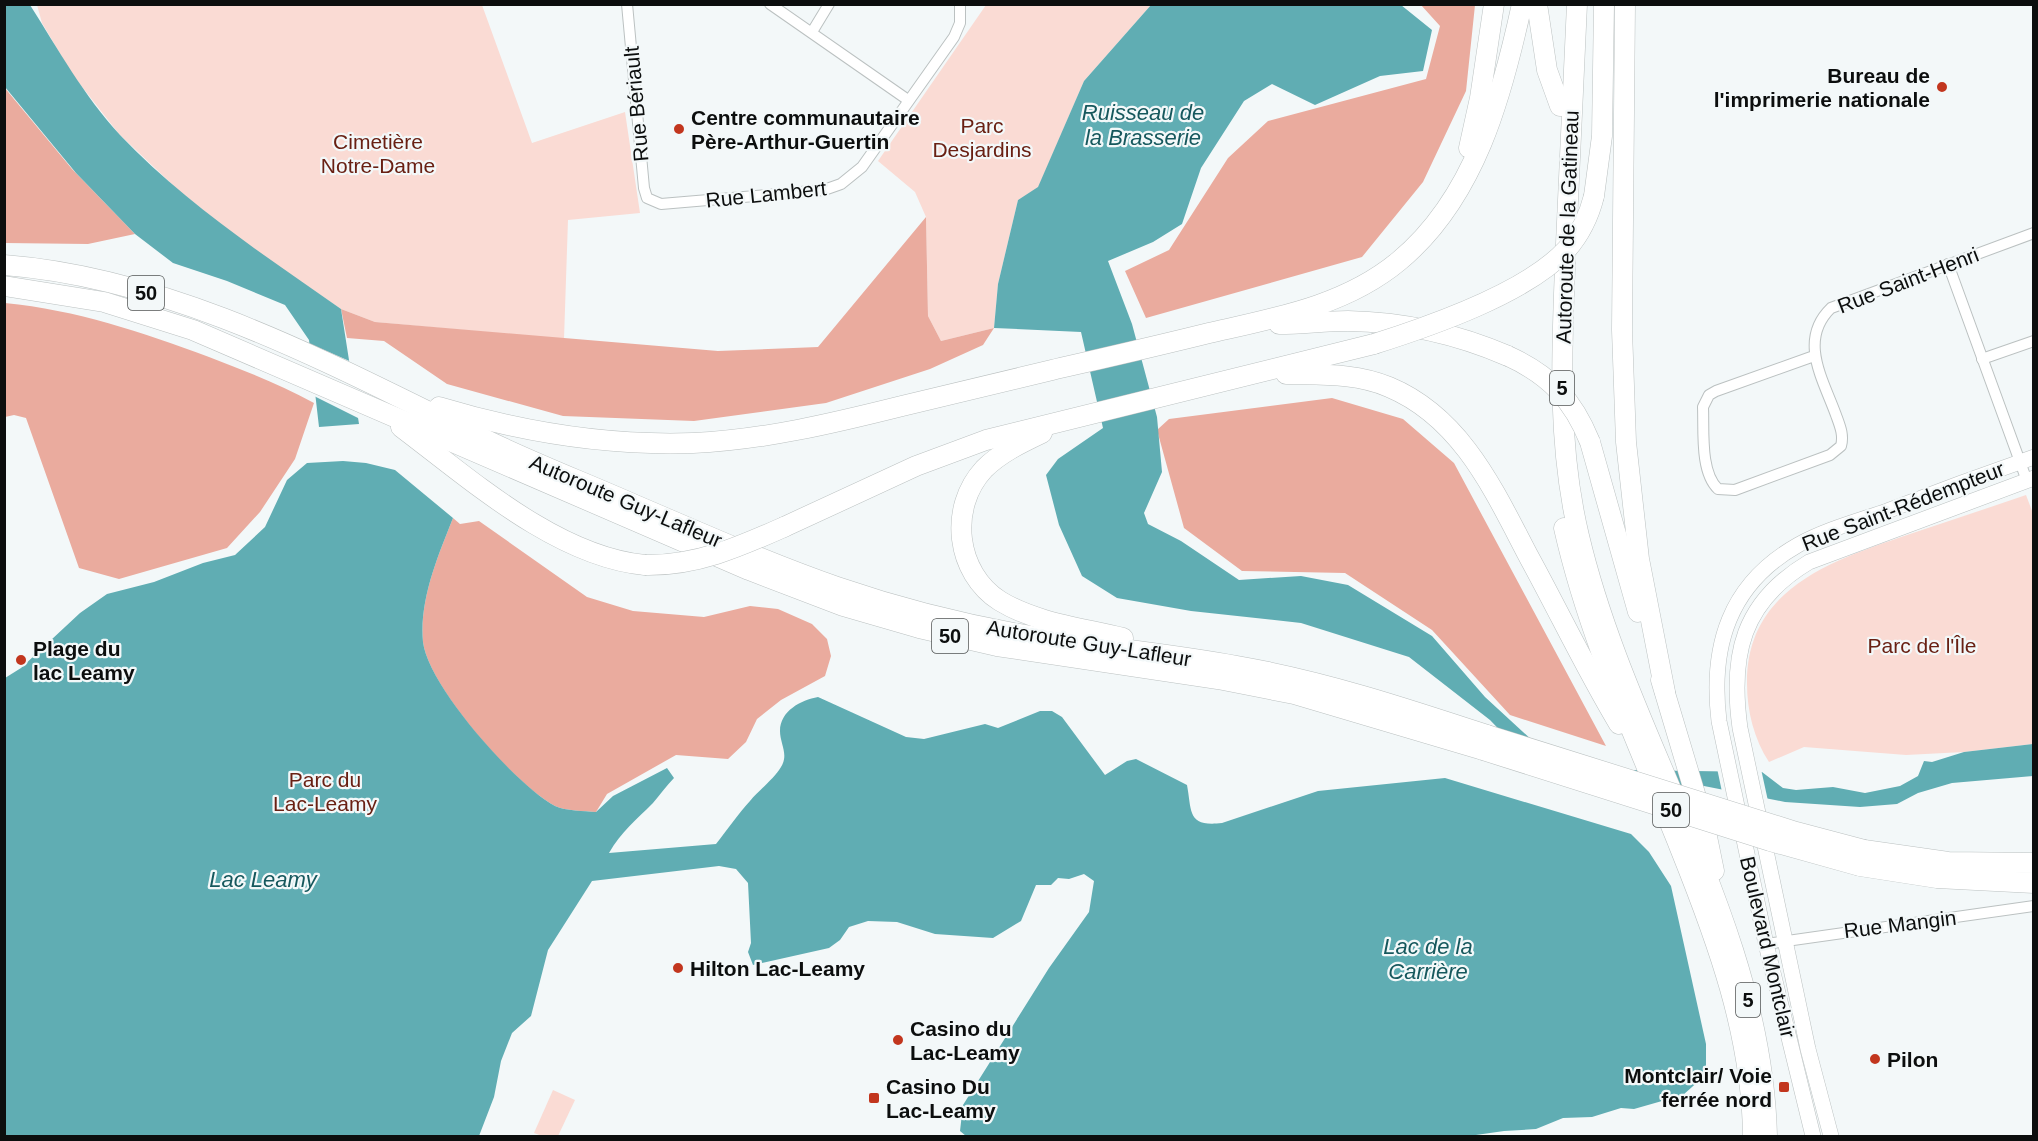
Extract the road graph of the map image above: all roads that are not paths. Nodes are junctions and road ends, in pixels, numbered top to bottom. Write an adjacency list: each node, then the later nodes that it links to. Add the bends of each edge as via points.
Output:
1 (627, 4): 16 (street, Rue Bériault, via 644,188)
2 (770, 4): 12 (street)
3 (829, 4): 12 (street)
4 (960, 4): 13 (street, Rue Lambert, via 960,23 954,37)
5 (1494, 4): 15 (highway, via 1477,114)
6 (1522, 4): 15 (highway, via 1479,151)
7 (1537, 4): 14 (highway, via 1547,70)
8 (1565, 4): 14 (highway, Autoroute de la Gatineau / 5)
9 (1577, 4): 36 (highway, Autoroute de la Gatineau / 5, via 1562,331 1566,458 1588,569)
10 (1604, 4): 25 (highway, bridge, via 1602,136 1594,196 1579,233 1562,254 1468,309 1374,344)
11 (1624, 4): 32 (highway, via 1622,346 1626,442 1639,559)
12 (812, 32): 13 (street)
13 (909, 100): 16 (street, Rue Lambert, via 862,167 832,188 706,201)
14 (1560, 106): 36 (highway, Autoroute de la Gatineau / 5, via 1549,395 1558,498 1585,607)
15 (1452, 199): 21 (highway, via 1415,247 1374,279 1323,304)
16 (651, 201)
17 (2034, 233): 18 (street, Rue Saint-Henri)
18 (1948, 264): 23 (street, Rue Saint-Henri, via 1831,308 1815,332); 24 (street)
19 (4, 265): 26 (highway, Autoroute Guy-Lafleur / 50, via 123,286 200,311)
20 (4, 286): 27 (highway, Autoroute Guy-Lafleur / 50, via 130,309 193,330)
21 (1246, 325): 26 (highway, via 832,423 750,438 682,443 607,442 535,431); 32 (highway, bridge, via 1339,321 1393,324 1450,335 1508,356 1541,373 1560,389 1577,412 1590,442 1627,579)
22 (2034, 340): 24 (street)
23 (1814, 356): 23 (street, Rue Saint-Henri, via 1716,391 1705,400 1702,407 1707,470 1719,489 1735,490 1838,450 1842,429)
24 (1982, 359): 29 (street, via 2011,437)
25 (1257, 373): 28 (highway); 36 (highway, via 1341,375 1368,380 1410,397 1437,416 1466,447 1487,479 1602,695)
26 (379, 387): 31 (highway, Autoroute Guy-Lafleur / 50, via 487,441 765,560 857,594 1005,631)
27 (384, 415): 28 (highway, bridge, via 502,501 558,535 596,554 645,565 702,559 951,452); 33 (highway, Autoroute Guy-Lafleur / 50, via 443,436 757,574 859,611 997,646 1294,694)
28 (1075, 417): 31 (highway, via 1000,455 975,481 965,501 961,525 964,553 974,575 996,598 1028,614)
29 (2027, 459): 30 (street); 34 (main road, Rue Saint-Rédempteur, via 1811,539 1756,576 1730,617 1718,654 1717,701)
30 (2030, 480): 35 (main road, Rue Saint-Rédempteur, via 1823,556 1773,588 1750,621 1738,659 1736,696)
31 (1222, 663): 33 (highway, Autoroute Guy-Lafleur / 50, via 1330,686)
32 (1665, 692): 42 (highway, via 1699,807)
33 (1485, 742): 38 (highway, Autoroute Guy-Lafleur / 50, bridge, via 1770,841)
34 (1727, 757): 44 (main road, Boulevard Montclair)
35 (1747, 758): 43 (main road, Boulevard Montclair)
36 (1651, 763): 37 (highway, Autoroute de la Gatineau / 5)
37 (1670, 804): 42 (highway, Autoroute de la Gatineau / 5); 45 (highway, Autoroute de la Gatineau / 5, via 1729,985 1748,1069)
38 (1862, 858): 39 (highway, Autoroute Guy-Lafleur / 50); 40 (highway, Autoroute Guy-Lafleur / 50, via 1931,878)
39 (2034, 863)
40 (2034, 883)
41 (2034, 906): 43 (street, Rue Mangin)
42 (1724, 924): 46 (highway, Autoroute de la Gatineau / 5, via 1755,1031)
43 (1785, 941): 44 (street, Rue Mangin); 48 (main road, Boulevard Montclair)
44 (1766, 944): 47 (main road, Boulevard Montclair)
45 (1753, 1137)
46 (1767, 1137)
47 (1813, 1137)
48 (1831, 1137)

